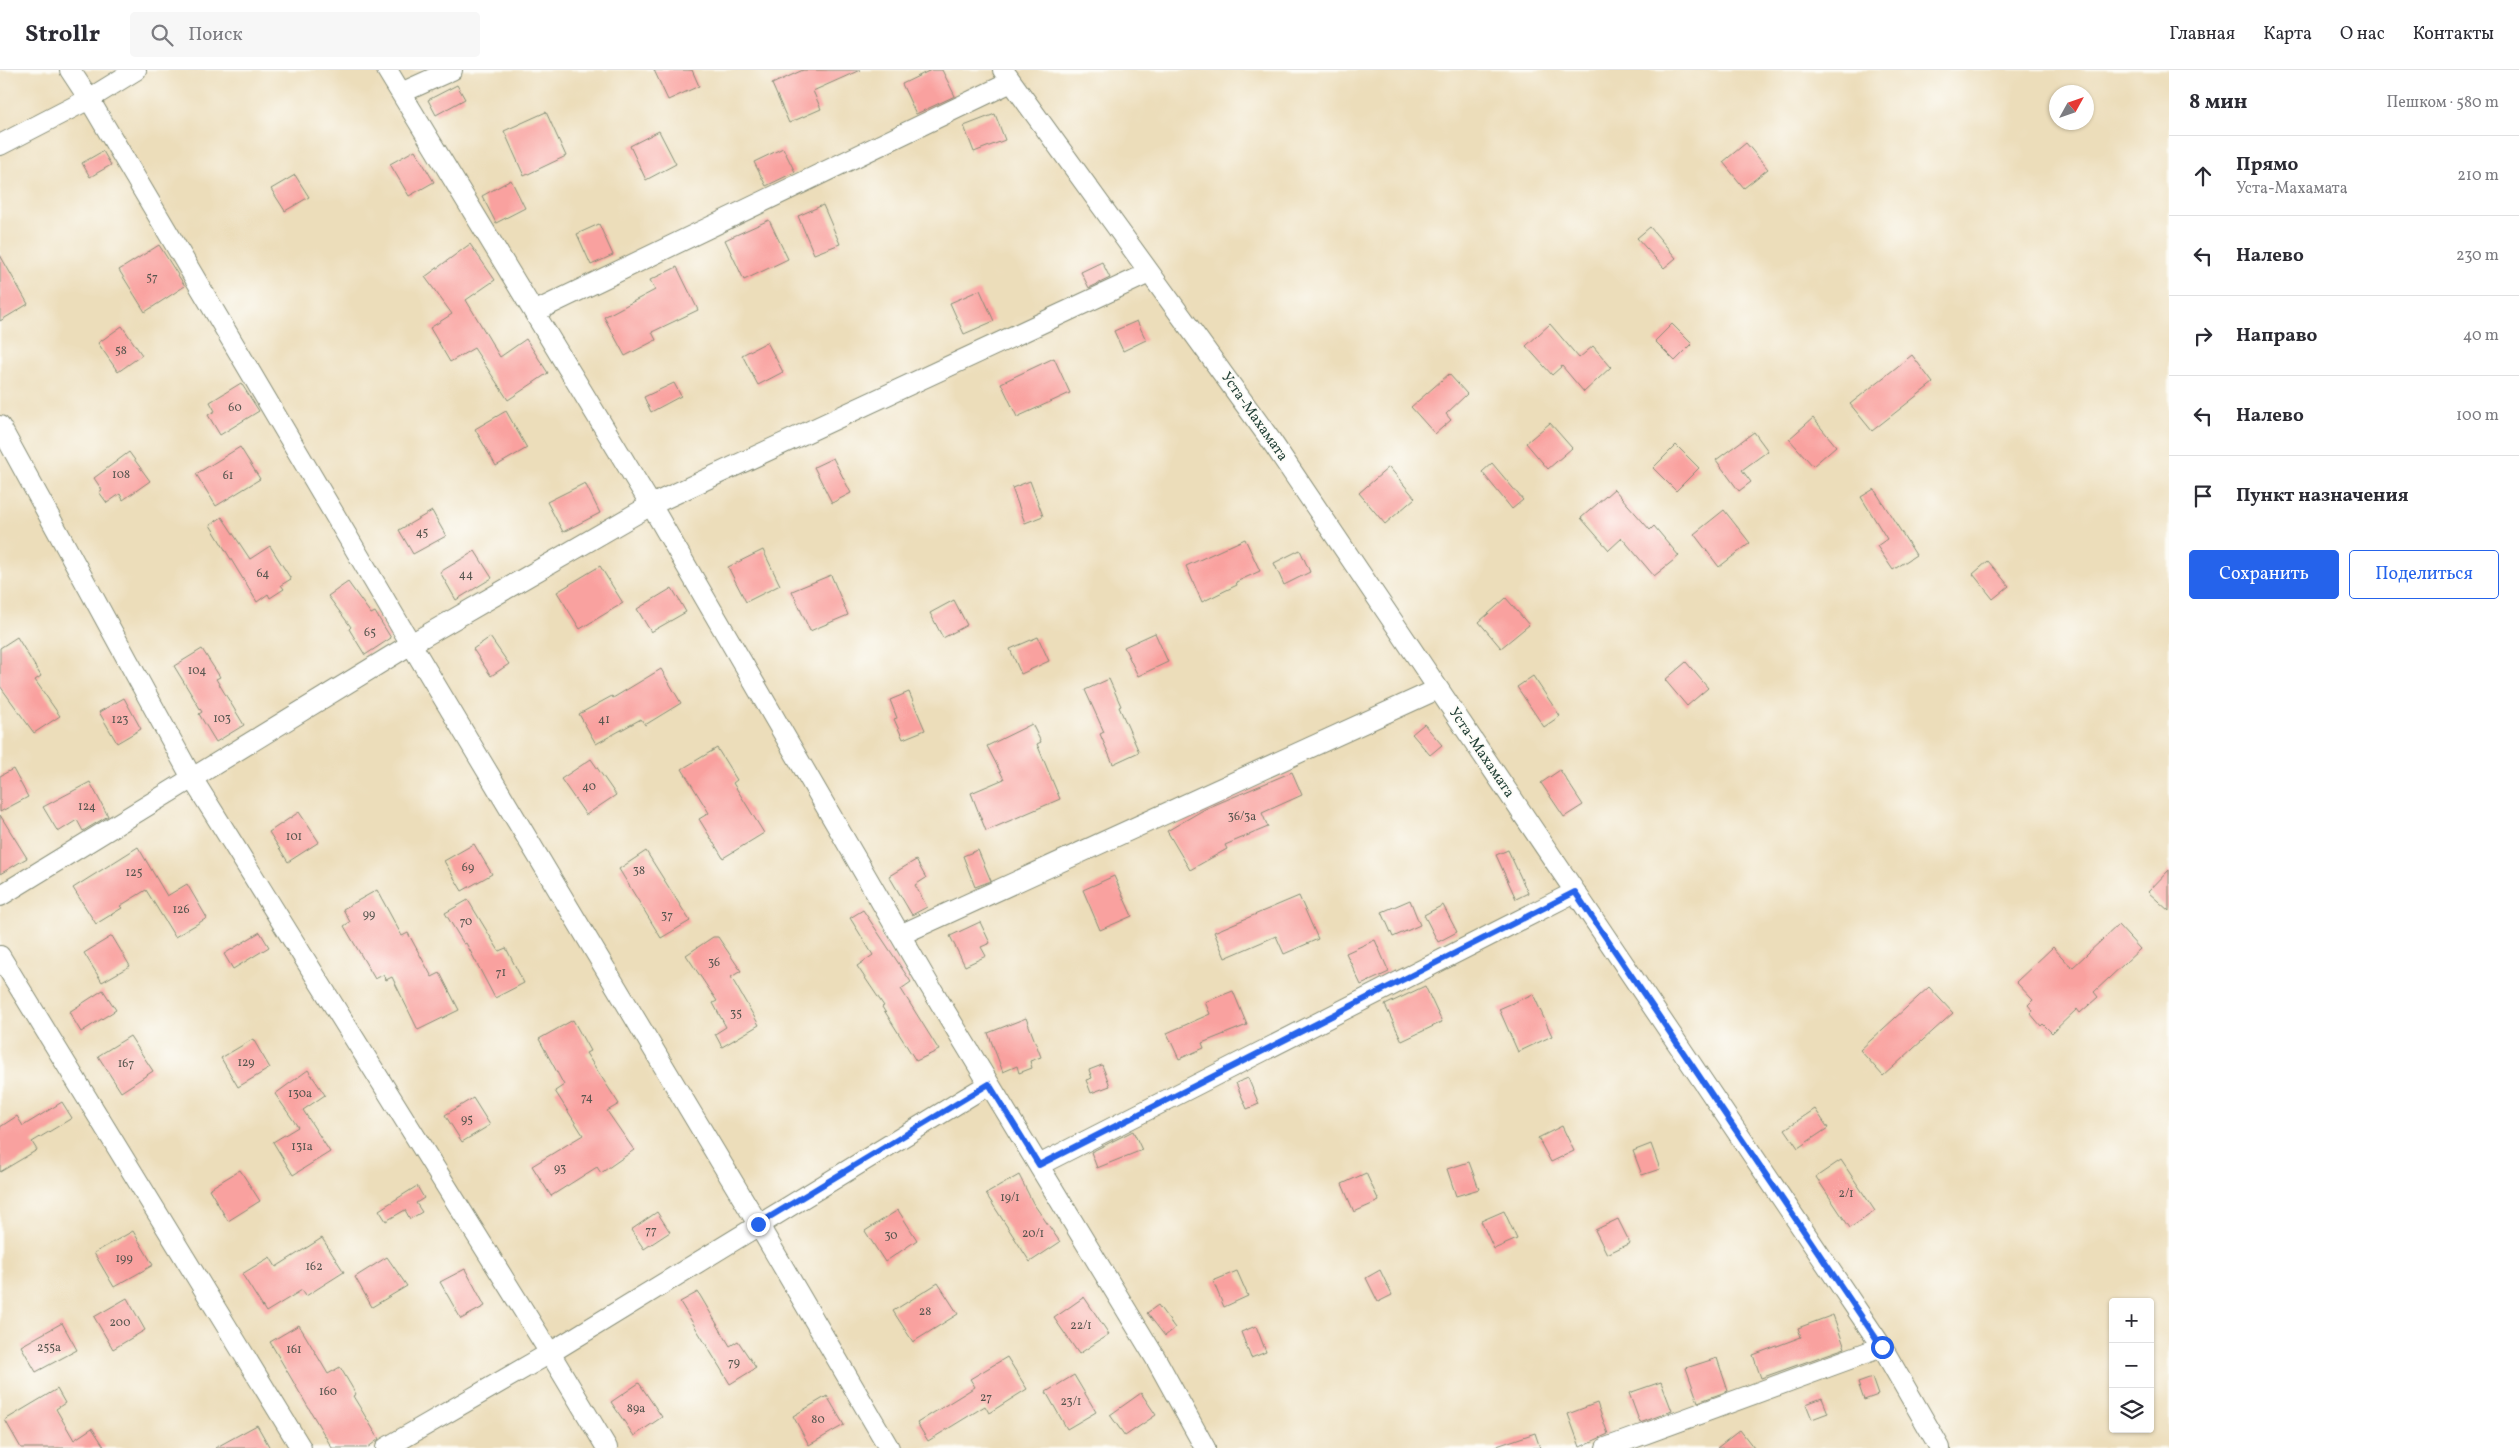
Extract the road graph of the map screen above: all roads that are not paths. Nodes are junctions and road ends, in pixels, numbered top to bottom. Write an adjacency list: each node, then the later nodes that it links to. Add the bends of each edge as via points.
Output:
1 (70, 70): 7 (street)
2 (136, 70): 7 (street)
3 (387, 70): 6 (street)
4 (452, 70): 6 (street)
5 (1007, 76): 9 (street, Уста-Махамата); 10 (street)
6 (401, 93): 10 (street)
7 (89, 99): 8 (street); 13 (street)
8 (0, 145)
9 (1149, 272): 12 (street); 14 (street, Уста-Махамата, via 1270,439)
10 (534, 312): 12 (street)
11 (0, 426): 15 (street)
12 (652, 505): 13 (street); 18 (street)
13 (411, 644): 15 (street); 22 (street)
14 (1438, 689): 16 (street, Уста-Махамата); 18 (street)
15 (192, 778): 17 (street); 24 (street)
16 (1575, 892): 21 (street); 23 (street, Уста-Махамата)
17 (0, 896)
18 (900, 936): 20 (street)
19 (0, 956): 25 (street)
20 (989, 1084): 21 (street); 22 (street)
21 (1039, 1165): 29 (street, via 1156,1359)
22 (758, 1224): 24 (street); 28 (street)
23 (1882, 1347): 30 (street); 31 (street, Уста-Махамата)
24 (550, 1353): 26 (street); 27 (street)
25 (302, 1448)
26 (386, 1448)
27 (607, 1448)
28 (889, 1448)
29 (1205, 1448)
30 (1606, 1448)
31 (1940, 1448)

